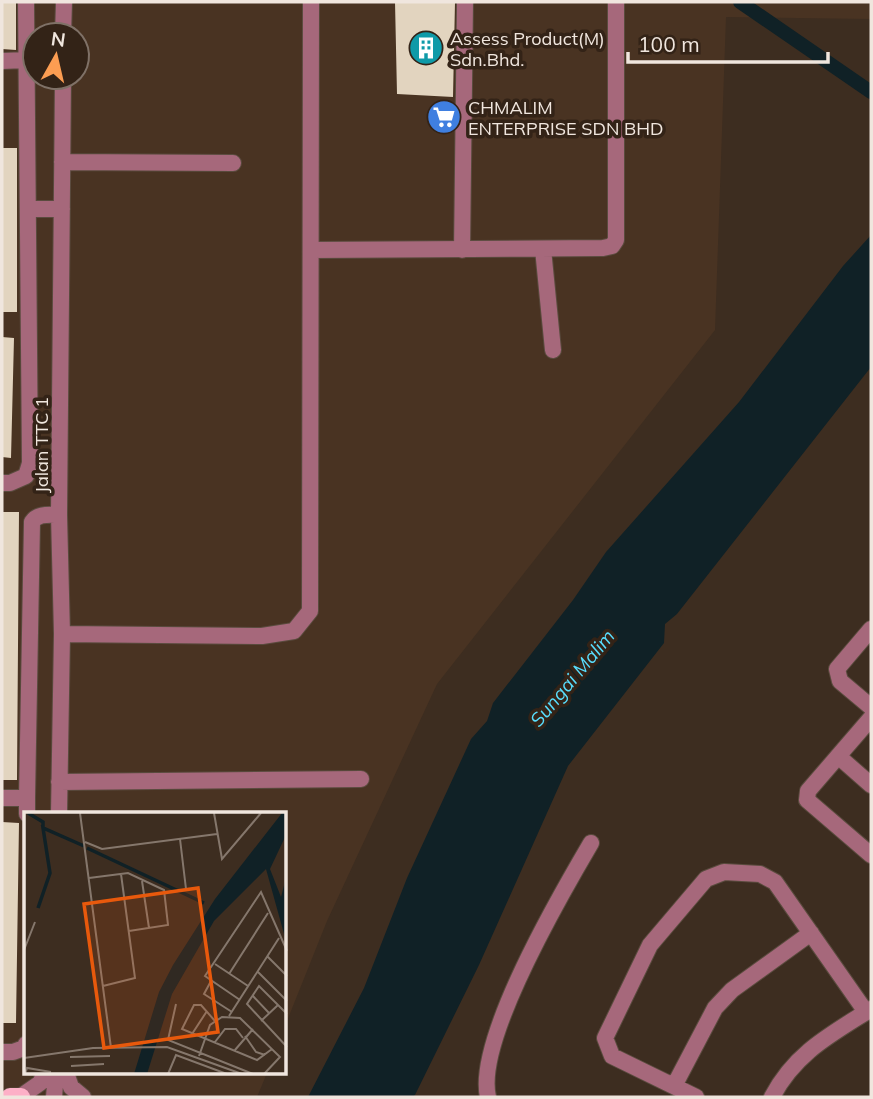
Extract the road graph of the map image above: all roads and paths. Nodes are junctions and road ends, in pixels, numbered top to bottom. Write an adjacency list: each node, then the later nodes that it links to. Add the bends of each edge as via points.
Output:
1 (26, 2): 6 (street)
2 (64, 2): 7 (street)
3 (311, 2): 17 (street)
4 (465, 2): 18 (street)
5 (615, 2): 16 (street, via 616,240 603,248)
6 (26, 21)
7 (63, 21)
8 (2, 61): 9 (street)
9 (21, 61)
10 (26, 91): 14 (street)
11 (63, 91): 12 (street, Jalan TTC 1)
12 (62, 162): 13 (street); 15 (street, Jalan TTC 1)
13 (233, 163)
14 (27, 209): 15 (street); 20 (street, via 30,463 26,476)
15 (62, 209): 21 (street, Jalan TTC 1)
16 (542, 249): 18 (street); 19 (street)
17 (311, 250): 18 (street); 23 (street, via 310,611 294,631 262,636)
18 (462, 250)
19 (553, 350)
20 (2, 483)
21 (60, 515): 23 (street, Jalan TTC 1); 31 (street, via 40,515 32,522)
22 (871, 629): 24 (street, via 837,669 840,681)
23 (62, 634): 28 (street, Jalan TTC 1)
24 (871, 707)
25 (871, 718): 26 (street)
26 (838, 756): 29 (street); 34 (street, via 808,791 807,800)
27 (361, 779): 28 (street)
28 (59, 782): 32 (street, Jalan TTC 1)
29 (871, 785)
30 (2, 798): 31 (street)
31 (27, 806)
32 (59, 812)
33 (591, 843): 47 (street, via 549,914 504,1013 486,1076)
34 (871, 855)
35 (811, 933): 36 (street); 42 (street, via 732,990 715,1008); 42 (street, via 781,889 767,877 724,872 706,879 650,946 605,1038 612,1056)
36 (869, 1010): 49 (street, via 808,1051)
37 (24, 1048): 38 (street)
38 (2, 1052)
39 (44, 1074): 44 (street)
40 (56, 1074): 45 (street)
41 (66, 1074): 46 (street, via 71,1087)
42 (674, 1086): 48 (street)
43 (10, 1097): 44 (main road)
44 (21, 1097)
45 (54, 1097)
46 (83, 1097)
47 (488, 1097)
48 (696, 1097)
49 (772, 1097)

